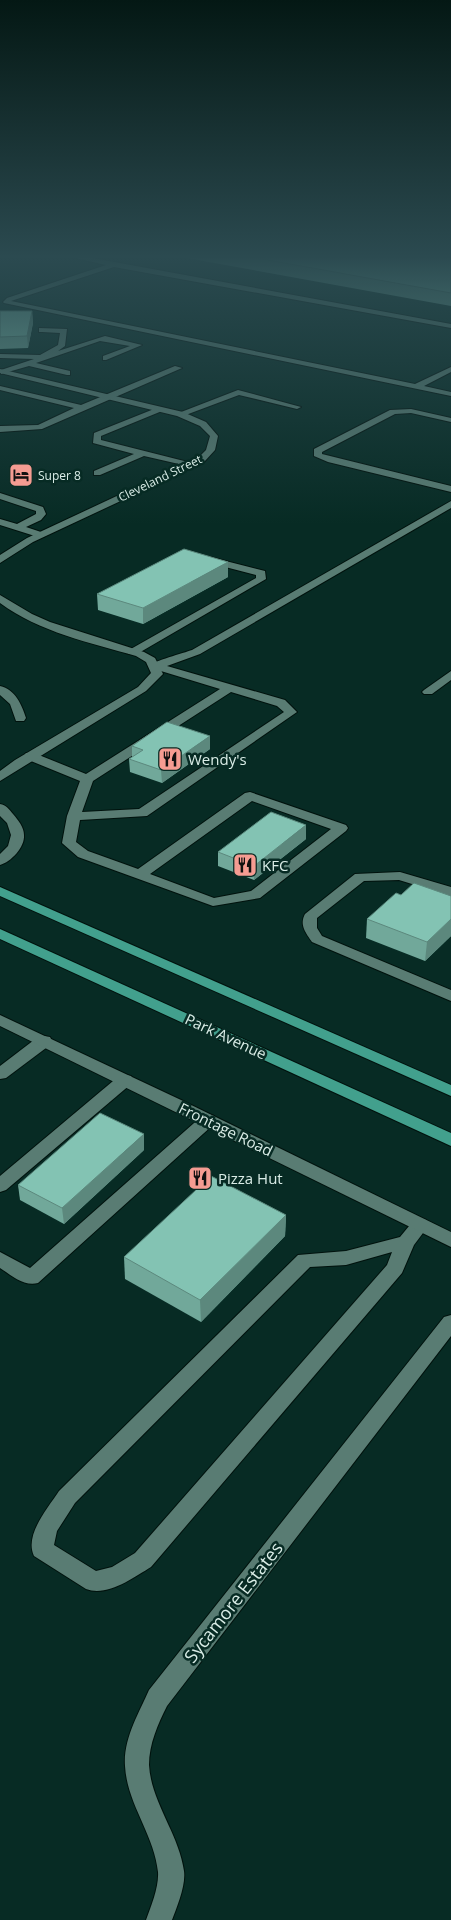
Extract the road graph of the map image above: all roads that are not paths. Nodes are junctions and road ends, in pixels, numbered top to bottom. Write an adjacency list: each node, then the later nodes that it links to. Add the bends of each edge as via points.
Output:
1 (62, 345): 7 (street)
2 (80, 345): 7 (street)
3 (84, 345): 4 (street, via 113,355 135,354 144,349)
4 (132, 345)
5 (211, 345): 13 (street)
6 (0, 356): 7 (street)
7 (41, 358): 8 (street)
8 (26, 364): 11 (street); 12 (street, via 68,372)
9 (178, 368): 16 (street)
10 (451, 369): 13 (street)
11 (2, 372): 12 (street, Cleveland Street)
12 (44, 382): 16 (street, Cleveland Street)
13 (416, 387): 15 (street)
14 (0, 388): 18 (street)
15 (451, 394)
16 (108, 396): 18 (street); 19 (street, Cleveland Street)
17 (297, 407): 20 (street, via 238,392)
18 (83, 408): 22 (street, via 39,427)
19 (159, 408): 20 (street, Cleveland Street); 23 (street, via 97,435 96,441)
20 (180, 414): 24 (street, Cleveland Street, via 203,424 214,436 209,453)
21 (451, 420): 26 (street, via 411,411 393,412 317,451 318,456 330,460)
22 (0, 429)
23 (143, 453): 24 (street); 25 (street)
24 (189, 465): 31 (street, Cleveland Street)
25 (97, 473)
26 (451, 489)
27 (0, 496): 30 (street, via 40,509 38,518)
28 (451, 504): 36 (street, via 196,652)
29 (0, 522): 30 (street)
30 (16, 528): 31 (street)
31 (41, 535): 33 (street, Cleveland Street)
32 (201, 557): 35 (street, via 261,573 261,579)
33 (0, 560)
34 (0, 598): 35 (street, via 33,618)
35 (132, 652): 36 (street, via 151,660)
36 (155, 666): 38 (street); 42 (street, via 157,674 142,689)
37 (451, 674): 40 (street)
38 (229, 688): 44 (street); 46 (street, via 280,704 292,712 142,813)
39 (0, 689): 41 (street, via 14,703)
40 (428, 692)
41 (20, 718)
42 (30, 756): 43 (street); 44 (street)
43 (0, 777)
44 (87, 779): 46 (street)
45 (0, 808): 47 (street, via 18,830 18,840 12,852)
46 (74, 816): 48 (street, via 69,842 83,854)
47 (0, 861)
48 (139, 875): 48 (street, via 213,902 255,895 341,828 250,796)
49 (0, 890): 57 (main road)
50 (451, 892): 52 (street, via 400,876 360,877 310,917 310,928 317,939)
51 (0, 933): 59 (main road, Park Avenue)
52 (451, 996)
53 (0, 1020): 54 (street, Frontage Road)
54 (44, 1041): 55 (street); 56 (street, Frontage Road)
55 (0, 1074)
56 (125, 1080): 58 (street, Frontage Road); 60 (street)
57 (451, 1091)
58 (208, 1120): 61 (street, Frontage Road); 64 (street, via 31,1278)
59 (451, 1140)
60 (0, 1186)
61 (420, 1225): 62 (street, Frontage Road); 63 (street)
62 (451, 1240)
63 (406, 1242): 63 (street, via 395,1268 143,1560 118,1575 94,1582 42,1549 47,1528 67,1497 305,1260 346,1258)
64 (0, 1259)
65 (451, 1322): 66 (street, Sycamore Estates, via 158,1698 142,1733 137,1765 144,1798 161,1835 171,1873 166,1904)
66 (159, 1920)

